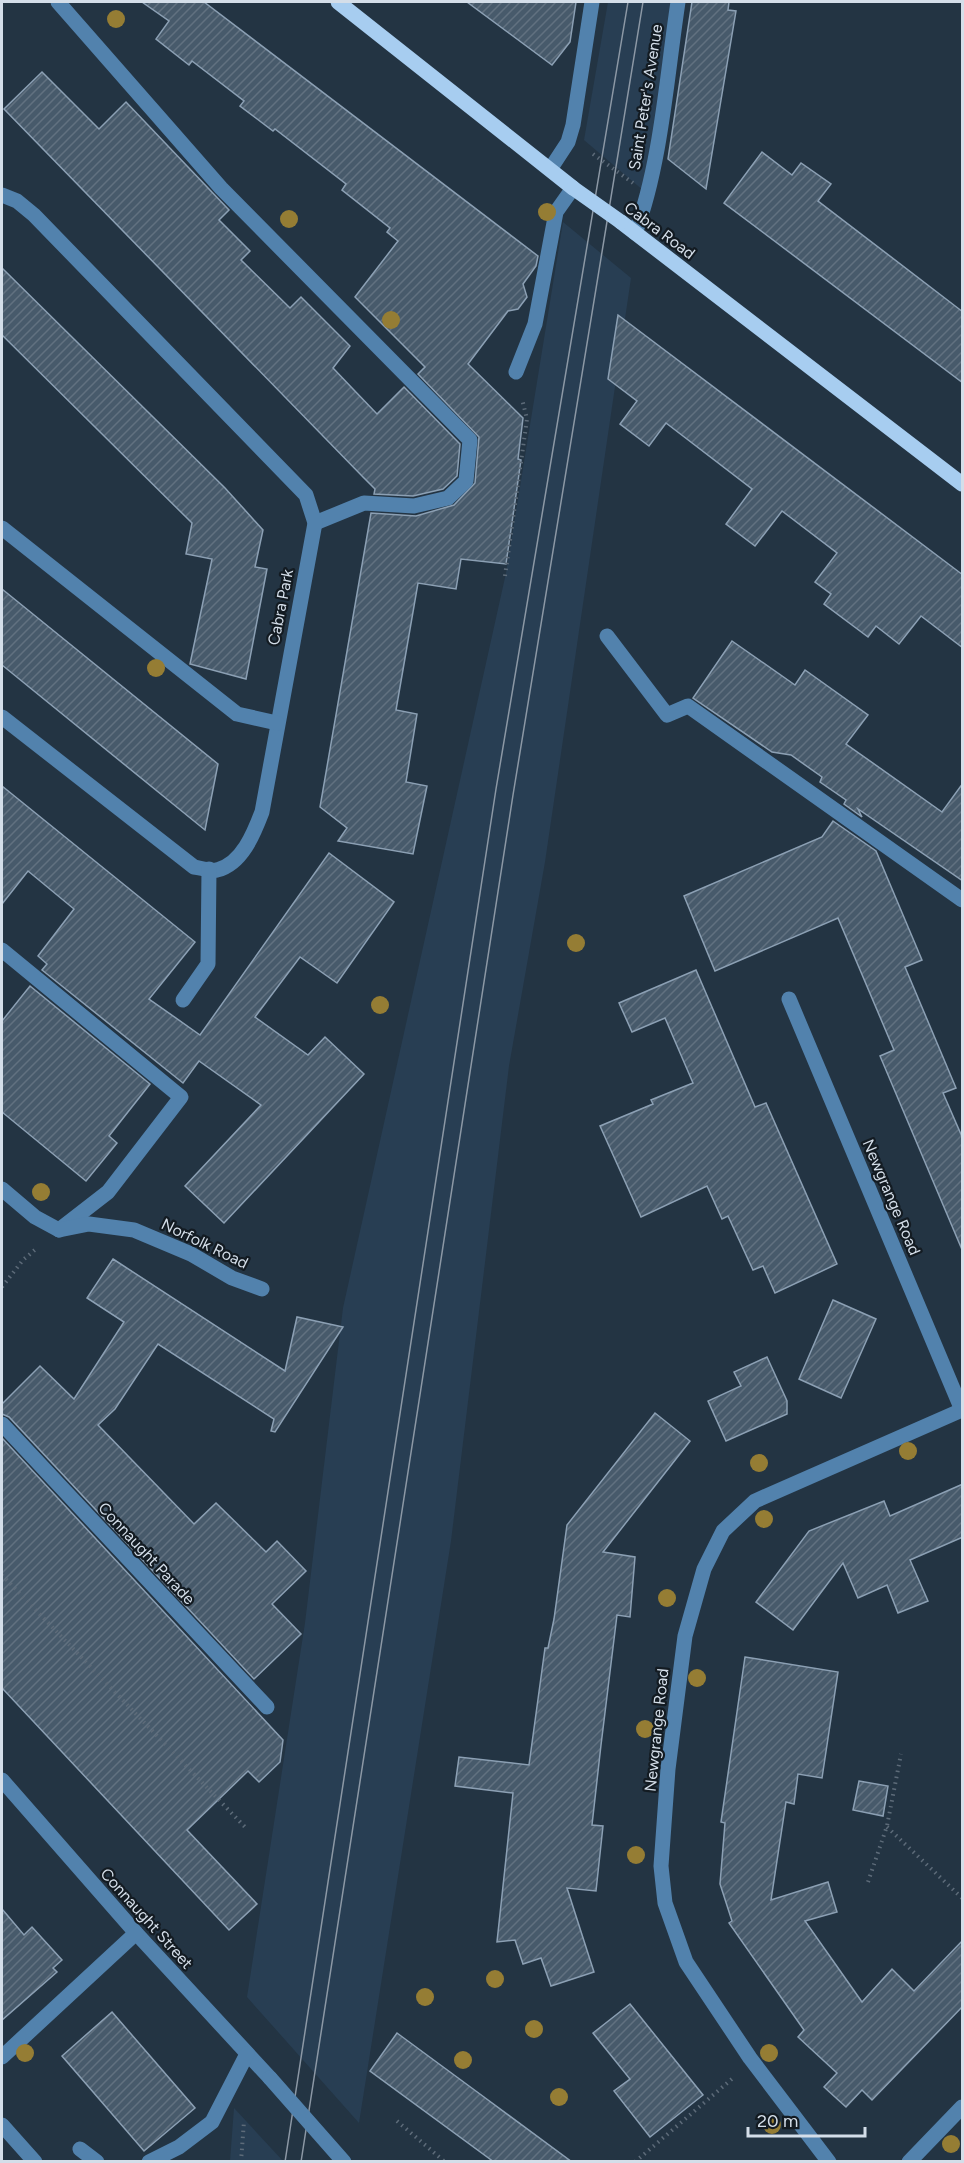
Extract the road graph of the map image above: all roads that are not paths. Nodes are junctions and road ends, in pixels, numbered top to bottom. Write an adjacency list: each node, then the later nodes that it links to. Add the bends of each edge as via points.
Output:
1 (58, 2): 11 (street, via 221,188 470,440 466,481 448,498 414,506 364,503)
2 (338, 2): 5 (main road, Cabra Road)
3 (592, 2): 5 (street, via 573,124 568,142)
4 (678, 2): 8 (street, Saint Peter's Avenue, via 655,152 644,210)
5 (551, 168): 6 (main road, Cabra Road)
6 (573, 188): 8 (main road, Cabra Road, bridge); 9 (street, via 556,212 536,324)
7 (2, 195): 11 (street, Cabra Park, via 34,215 306,495)
8 (635, 233): 10 (main road, Cabra Road)
9 (516, 372)
10 (963, 484)
11 (315, 523): 15 (street, Cabra Park)
12 (2, 528): 15 (street, via 237,714)
13 (607, 636): 17 (street, via 666,715 687,706)
14 (2, 717): 16 (street, via 194,867)
15 (277, 723): 16 (street, Cabra Park, via 262,812 252,840 230,863)
16 (209, 869): 20 (street, via 208,964)
17 (963, 900)
18 (2, 950): 22 (street, via 181,1097 108,1192)
19 (789, 999): 24 (street, Newgrange Road)
20 (183, 1000)
21 (2, 1189): 22 (street, via 35,1217)
22 (59, 1230): 23 (street, Norfolk Road, via 89,1224 134,1230)
23 (262, 1289)
24 (962, 1410): 38 (street, Newgrange Road, via 754,1501 723,1532 704,1569 685,1636 668,1770 661,1866 665,1903 686,1962 753,2061)
25 (2, 1424): 26 (street, Connaught Parade)
26 (267, 1707)
27 (2, 1780): 28 (street, Connaught Street)
28 (136, 1933): 29 (street); 30 (street, Connaught Street)
29 (2, 2054)
30 (247, 2054): 36 (street, via 212,2122 180,2147); 37 (street, Connaught Street, bridge)
31 (963, 2107): 39 (street)
32 (2, 2125): 34 (street)
33 (80, 2149): 35 (street)
34 (35, 2162)
35 (97, 2162)
36 (149, 2162)
37 (344, 2162)
38 (829, 2162)
39 (909, 2162)

